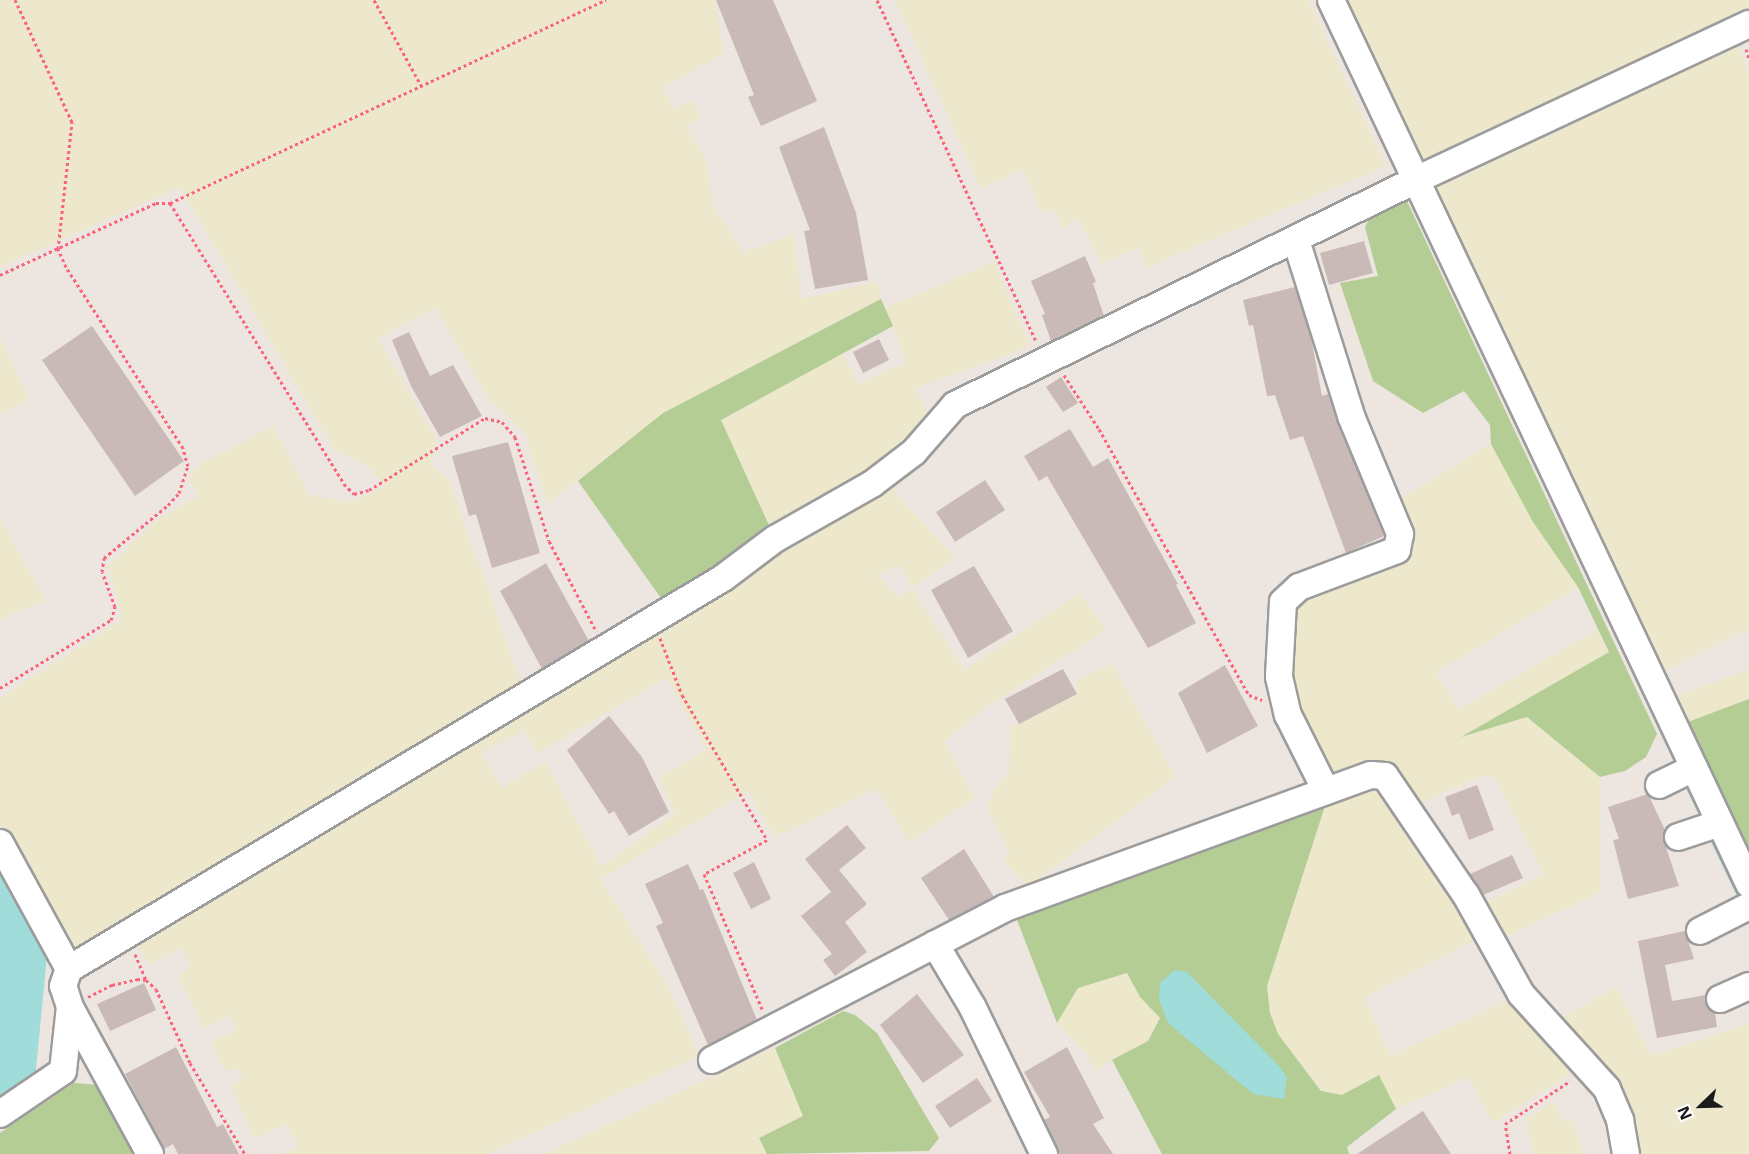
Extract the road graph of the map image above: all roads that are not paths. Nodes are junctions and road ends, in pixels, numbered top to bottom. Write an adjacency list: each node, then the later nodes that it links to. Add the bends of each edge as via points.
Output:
1 (1331, 0): 3 (street)
2 (1749, 24): 3 (street)
3 (1416, 180): 4 (street); 5 (street)
4 (1296, 240): 7 (street, via 1351,416 1400,534 1397,550 1299,587 1283,602 1279,677 1288,715); 15 (street, via 956,405 914,452 872,484 776,539 723,578 652,621)
5 (1694, 768): 6 (street); 8 (street)
6 (1659, 785)
7 (1326, 791): 14 (street, via 1005,908); 23 (street, via 1371,775 1385,776 1466,895 1521,994 1607,1089 1620,1120)
8 (1720, 823): 9 (street); 11 (street)
9 (1678, 837)
10 (0, 843): 15 (street)
11 (1749, 884)
12 (1749, 906): 13 (street)
13 (1700, 930)
14 (935, 944): 19 (street); 22 (street, via 972,1006)
15 (69, 969): 18 (street, via 63,986)
16 (1749, 986): 17 (street)
17 (1720, 999)
18 (70, 1006): 20 (street, via 63,1071); 21 (street)
19 (712, 1059)
20 (0, 1114)
21 (150, 1154)
22 (1044, 1154)
23 (1626, 1154)

